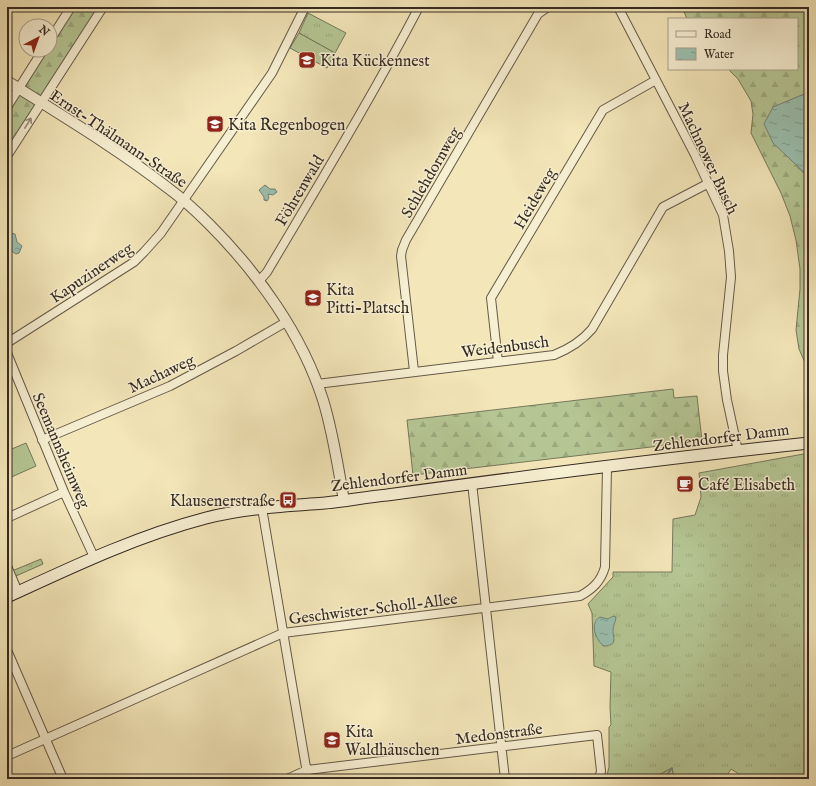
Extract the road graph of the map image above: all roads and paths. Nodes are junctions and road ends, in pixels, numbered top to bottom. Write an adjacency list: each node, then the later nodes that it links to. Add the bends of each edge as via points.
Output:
1 (71, 7): 7 (street)
2 (103, 7): 12 (street)
3 (305, 7): 16 (street, Kapuzinerweg, via 272,74)
4 (419, 7): 17 (street, Föhrenwald, via 357,120 267,272)
5 (548, 7): 22 (street, Schlehdornweg, via 538,14 402,250)
6 (618, 7): 9 (street, Machnower Busch)
7 (58, 27)
8 (38, 58): 11 (street)
9 (656, 80): 15 (street, Machnower Busch); 21 (street, Heideweg, via 603,110 491,298)
10 (7, 81): 11 (street, Ernst-Thälmann-Straße)
11 (19, 88): 12 (street, Ernst-Thälmann-Straße); 13 (street)
12 (41, 102): 14 (street, one-way to 12); 16 (street, Ernst-Thälmann-Straße, via 143,169)
13 (7, 108)
14 (7, 156)
15 (709, 183): 21 (street, Weidenbusch, via 663,207 592,329 577,343 554,355); 26 (street, Machnower Busch, via 723,215 729,251 731,277 723,371)
16 (184, 200): 17 (street, Ernst-Thälmann-Straße, via 234,251); 19 (street, Kapuzinerweg, via 154,241 134,262)
17 (259, 281): 18 (street, Ernst-Thälmann-Straße)
18 (286, 322): 23 (street, Ernst-Thälmann-Straße); 24 (street, Machaweg, via 170,386)
19 (7, 343)
20 (7, 353): 24 (street, Seemannsheimweg)
21 (498, 362): 22 (street, Weidenbusch)
22 (414, 371): 23 (street, Weidenbusch)
23 (317, 384): 30 (street, Ernst-Thälmann-Straße, via 328,417)
24 (42, 440): 29 (street, Seemannsheimweg)
25 (809, 443): 26 (main road, Zehlendorfer Damm)
26 (738, 451): 27 (main road, Zehlendorfer Damm)
27 (607, 468): 28 (main road, Zehlendorfer Damm); 37 (street, Geschwister-Scholl-Allee, via 605,567 602,577 580,596)
28 (472, 483): 30 (main road, Zehlendorfer Damm); 37 (street)
29 (64, 492): 32 (street); 33 (street, Seemannsheimweg)
30 (344, 501): 31 (main road, Zehlendorfer Damm)
31 (262, 508): 33 (main road, Zehlendorfer Damm, via 202,519 159,532); 38 (street)
32 (7, 518)
33 (94, 557): 35 (main road, Zehlendorfer Damm)
34 (7, 566): 35 (street)
35 (18, 592): 36 (main road, Zehlendorfer Damm)
36 (7, 597)
37 (486, 607): 38 (street, Geschwister-Scholl-Allee); 41 (street)
38 (284, 633): 40 (street, Geschwister-Scholl-Allee); 43 (street)
39 (7, 650): 40 (street)
40 (45, 739): 42 (street, Geschwister-Scholl-Allee); 44 (street)
41 (501, 747): 43 (street, Medonstraße); 47 (street); 48 (street, Medonstraße, via 597,735 601,771)
42 (7, 756)
43 (307, 770): 45 (street, Medonstraße); 46 (street)
44 (63, 779)
45 (288, 779)
46 (308, 779)
47 (505, 779)
48 (599, 779)

